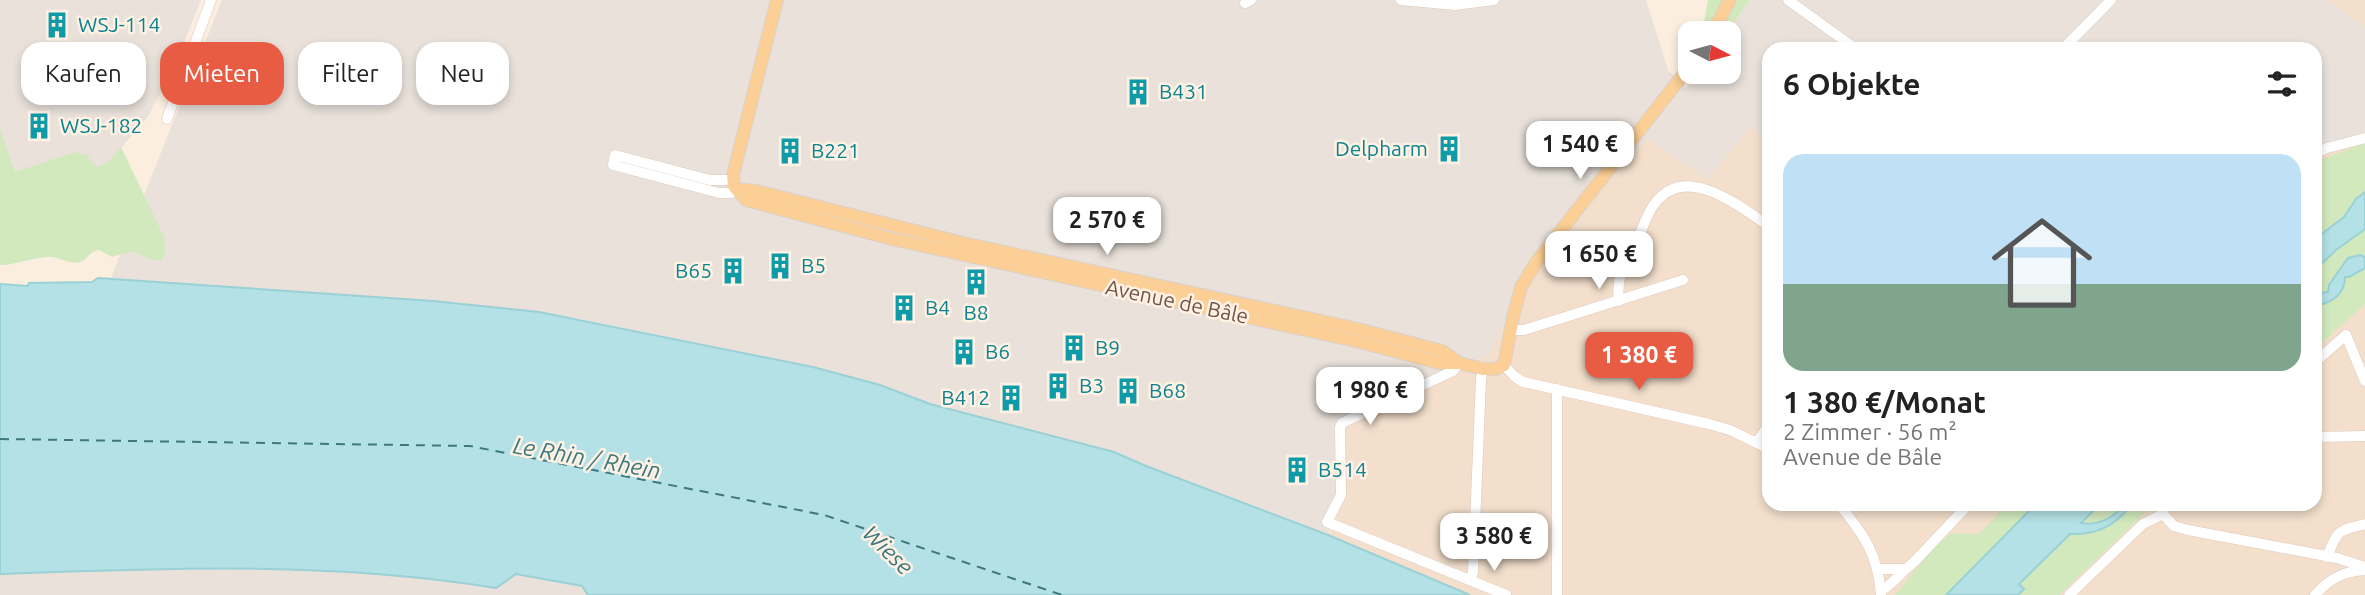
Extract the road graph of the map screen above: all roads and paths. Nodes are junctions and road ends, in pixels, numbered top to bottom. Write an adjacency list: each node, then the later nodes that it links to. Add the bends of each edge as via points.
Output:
1 (211, 0): 14 (street)
2 (778, 0): 17 (main road)
3 (1401, 0): 4 (street, via 1455,5)
4 (1494, 0)
5 (1720, 0): 9 (main road)
6 (1730, 0): 10 (main road)
7 (1788, 0): 11 (street)
8 (2111, 0): 12 (street)
9 (1716, 21)
10 (1719, 21)
11 (1846, 42)
12 (2070, 42)
13 (1678, 81): 21 (main road, via 1536,261 1521,287)
14 (167, 119)
15 (2365, 138): 16 (street)
16 (2322, 150)
17 (734, 181): 17 (street, Avenue de Bâle, via 710,180 615,155 612,165 719,192 731,193); 23 (main road, Avenue de Bâle, via 894,233 1358,330 1442,351)
18 (1762, 222): 20 (street, via 1707,189 1678,187 1665,193 1620,273)
19 (1683, 280): 20 (street)
20 (1619, 301): 21 (street)
21 (1511, 330): 24 (main road)
22 (2322, 356): 26 (street, via 2346,335)
23 (1460, 363): 25 (main road, Avenue de Bâle); 43 (street, via 1453,371 1342,423 1341,495 1327,522)
24 (1504, 365): 25 (main road, Avenue de Bâle); 27 (street, via 1523,382)
25 (1483, 369): 43 (street)
26 (2365, 381)
27 (1557, 389): 31 (street, via 1709,424); 46 (street)
28 (1762, 435): 31 (street)
29 (2365, 436): 30 (street)
30 (2322, 437)
31 (1757, 442): 32 (street)
32 (1762, 445)
33 (1844, 511): 39 (street)
34 (1962, 511): 40 (street)
35 (2161, 511): 47 (street)
36 (2165, 511): 38 (street, via 2174,526 2188,530)
37 (2365, 524): 38 (street, via 2335,535)
38 (2327, 557): 41 (street); 42 (street)
39 (1878, 569): 40 (street); 44 (street)
40 (1904, 569): 44 (street)
41 (2365, 569): 42 (street)
42 (2337, 575): 48 (street)
43 (1470, 580): 45 (street)
44 (1881, 593)
45 (1506, 595)
46 (1557, 595)
47 (2069, 595)
48 (2315, 595)

